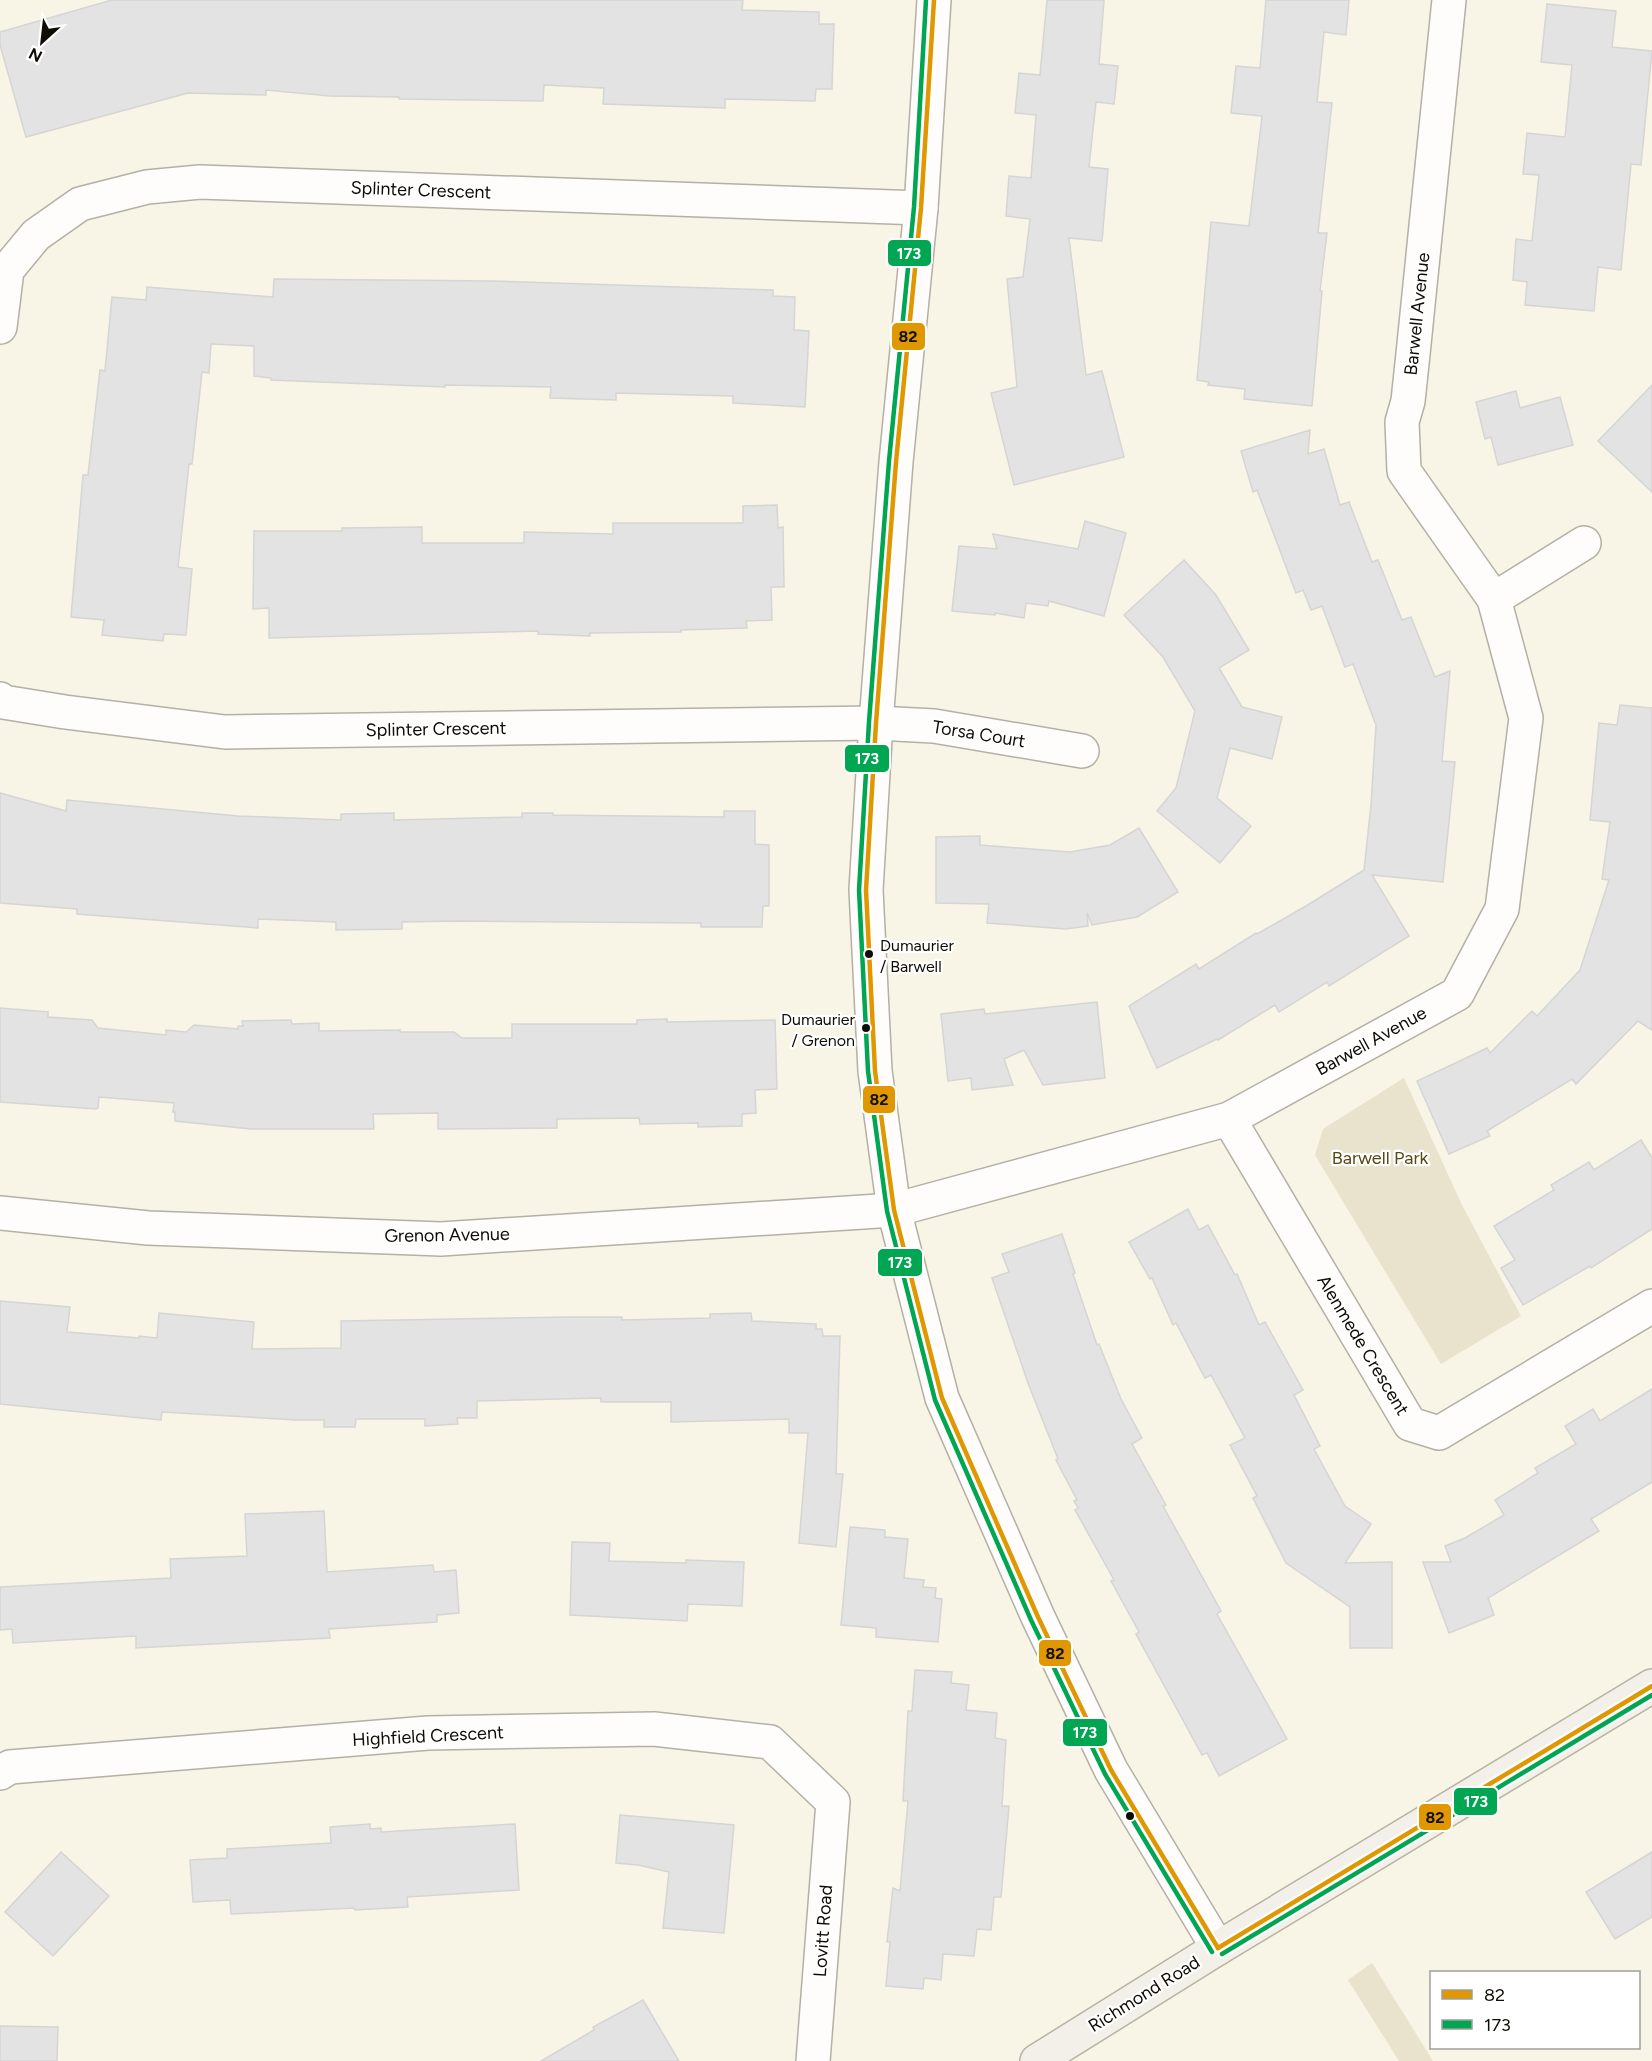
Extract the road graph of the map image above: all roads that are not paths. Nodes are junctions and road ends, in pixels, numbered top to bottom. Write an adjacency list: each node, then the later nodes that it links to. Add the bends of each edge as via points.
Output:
1 (934, 0): 3 (street)
2 (1449, 0): 6 (street, Barwell Avenue, via 1409,389 1402,422 1404,471)
3 (921, 208): 4 (street, Splinter Crescent, via 200,182 147,187 80,204 36,235 7,270); 8 (street)
4 (0, 327)
5 (1584, 543): 6 (street)
6 (1494, 599): 10 (street, Barwell Avenue, via 1526,718 1502,909 1457,994)
7 (0, 699): 8 (street, Splinter Crescent, via 65,712 225,732)
8 (876, 723): 9 (street, Torsa Court, via 934,726); 11 (street, via 866,890 874,1071)
9 (1082, 751)
10 (1229, 1119): 11 (street, Barwell Avenue); 13 (street, Alenmede Crescent, via 1410,1424 1439,1433)
11 (894, 1210): 12 (street, Grenon Avenue, via 441,1239 148,1228); 17 (street, via 942,1398 1038,1617 1111,1770)
12 (0, 1213)
13 (1652, 1306)
14 (1652, 1686): 17 (main road, Richmond Road)
15 (0, 1773): 16 (street, Highfield Crescent, via 10,1767 428,1733 654,1729 770,1742)
16 (833, 1802): 18 (street, Lovitt Road)
17 (1218, 1948): 19 (main road, Richmond Road)
18 (813, 2061)
19 (1037, 2061)

